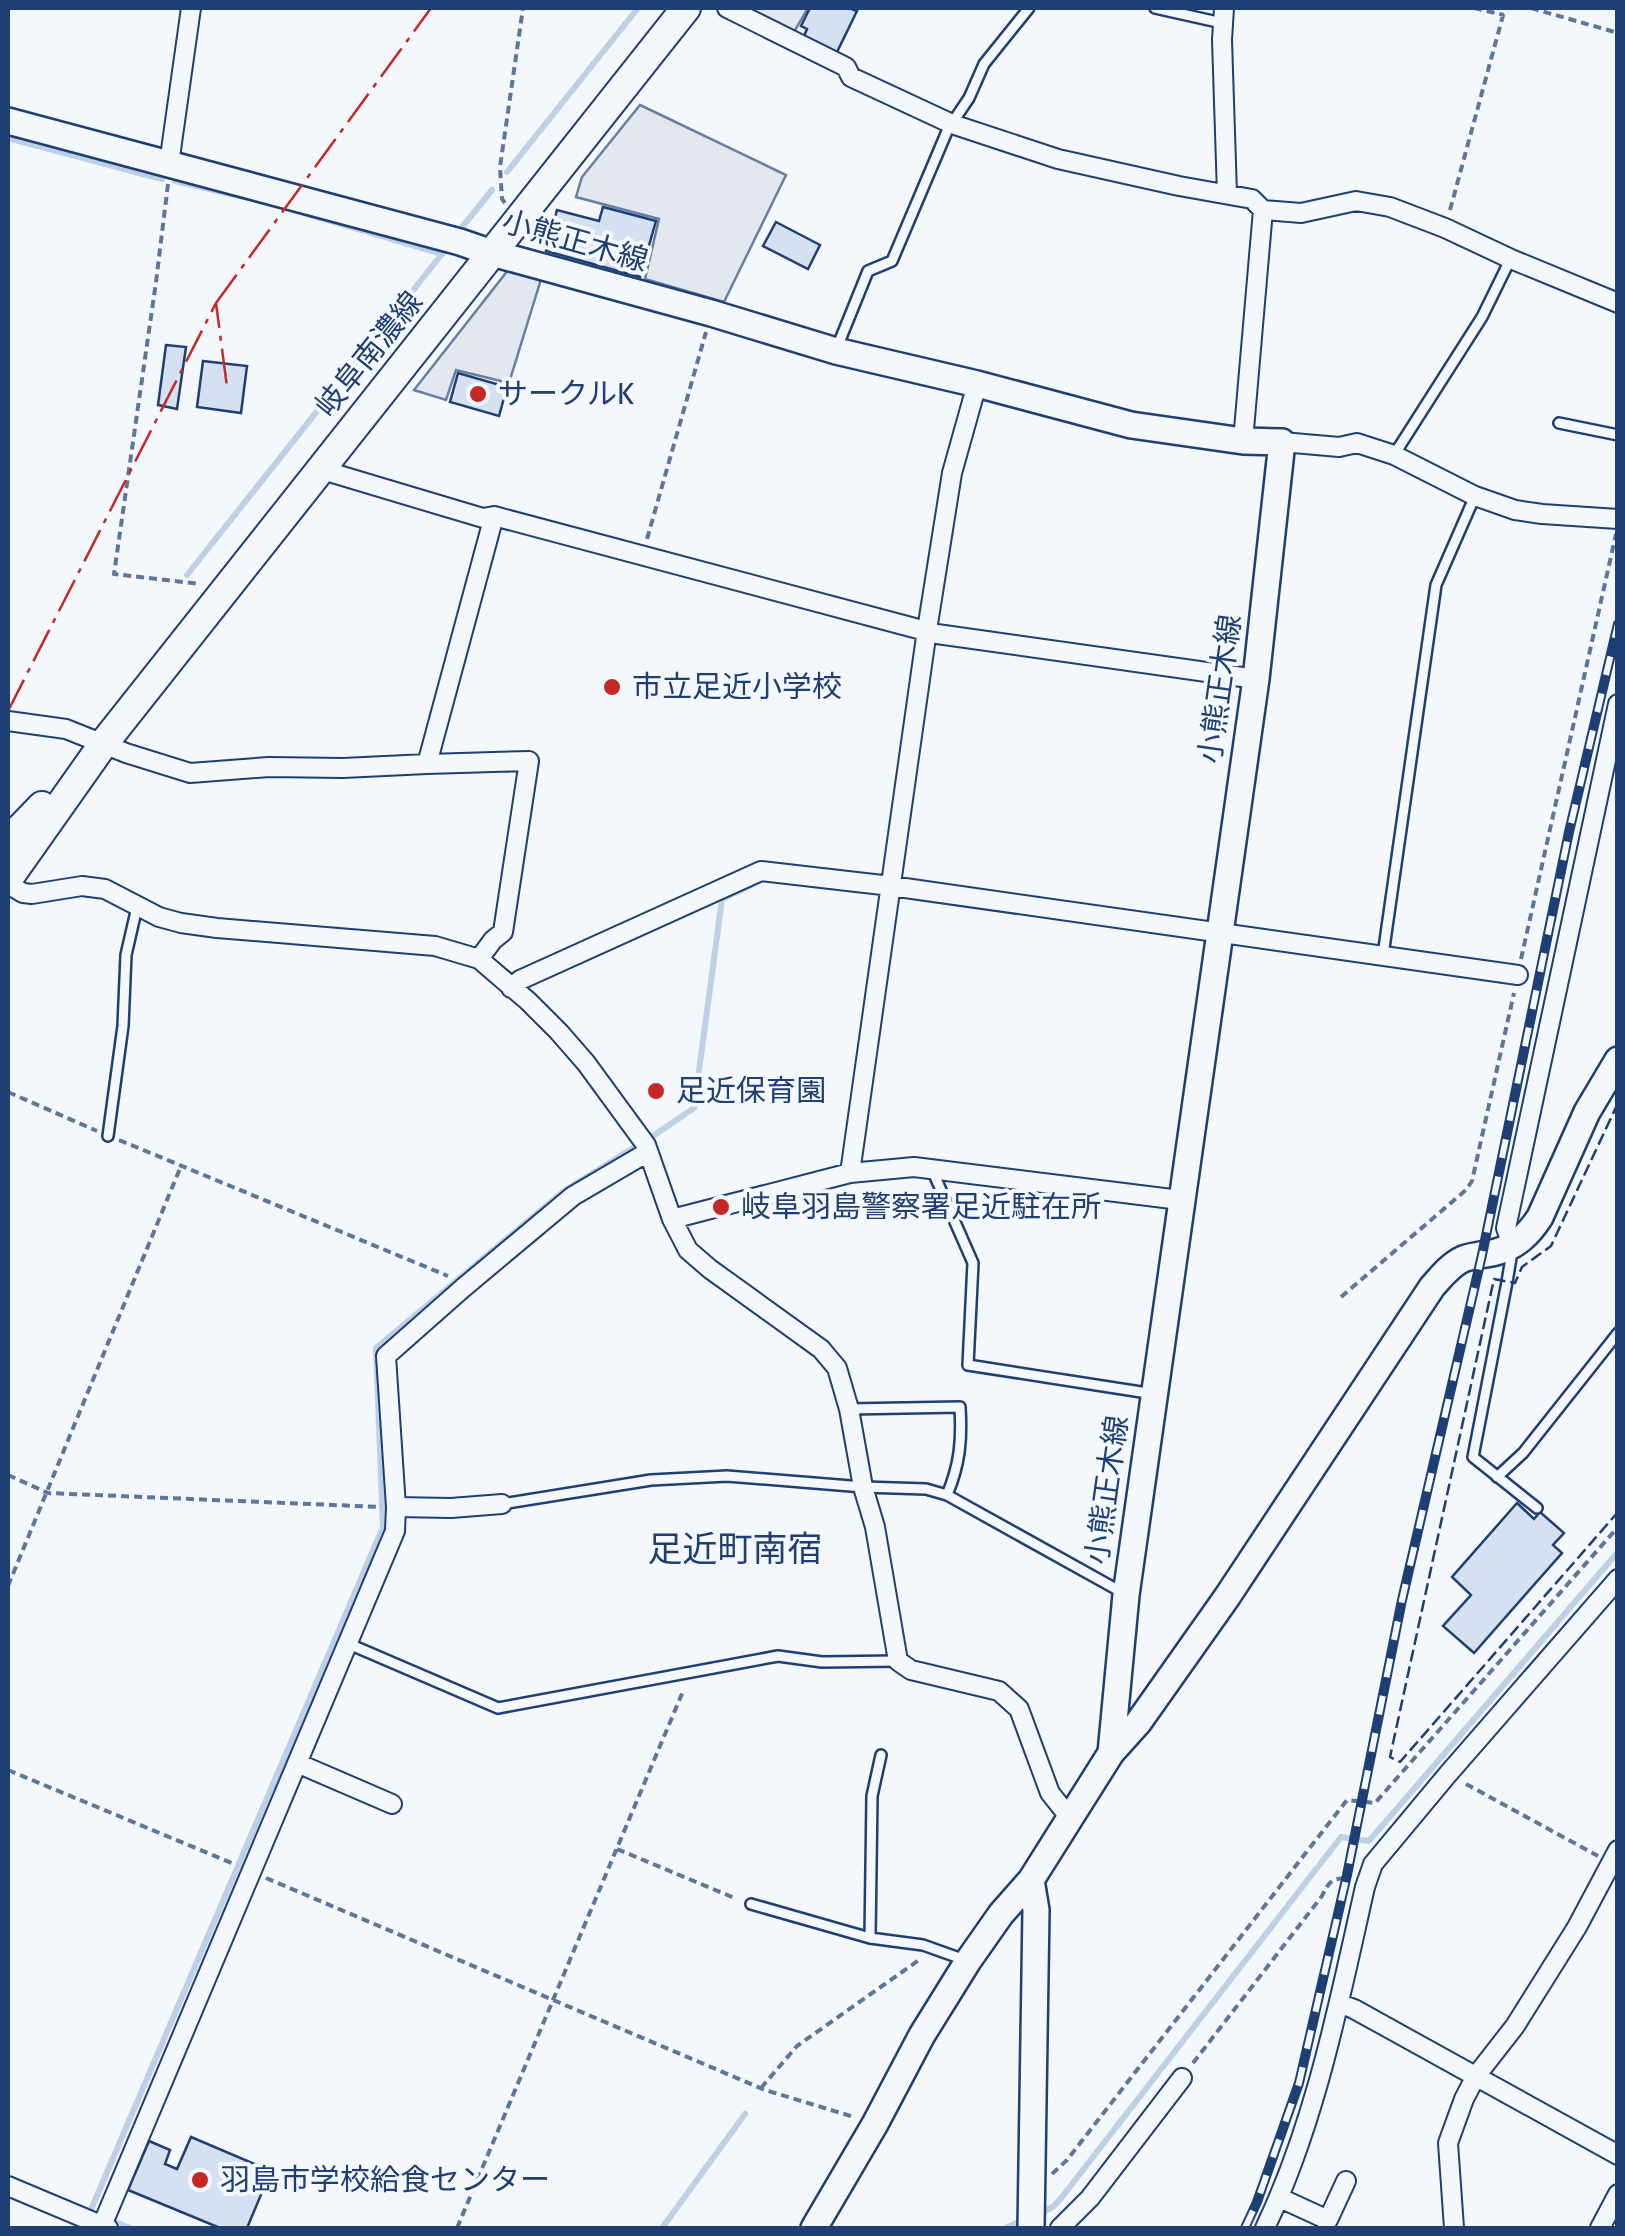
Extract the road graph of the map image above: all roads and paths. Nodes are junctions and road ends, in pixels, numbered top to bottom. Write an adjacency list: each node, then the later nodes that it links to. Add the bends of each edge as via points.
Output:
1 (191, 8): 15 (street)
2 (522, 8): 18 (path, via 500,167 502,199)
3 (686, 8): 18 (main road, 岐阜南濃線)
4 (727, 8): 14 (street)
5 (1029, 8): 14 (lane, via 984,64)
6 (1155, 8): 10 (lane)
7 (1474, 8): 11 (path)
8 (1506, 8): 11 (path)
9 (1531, 8): 12 (path)
10 (1223, 15): 16 (street)
11 (1504, 15): 19 (path)
12 (1618, 33)
13 (8, 121): 15 (main road, 小熊正木線)
14 (952, 124): 16 (street, via 1058,158); 24 (lane, via 892,262 868,272)
15 (169, 164): 20 (main road, 小熊正木線); 36 (path, via 114,574 204,585)
16 (1227, 194): 17 (street, via 1252,199)
17 (1263, 210): 19 (street, via 1301,213 1356,201); 28 (street)
18 (517, 219): 20 (main road, 岐阜南濃線)
19 (1445, 228): 21 (street)
20 (492, 253): 23 (main road, 小熊正木線); 31 (main road, 岐阜南濃線)
21 (1510, 259): 22 (street); 30 (lane, via 1482,316)
22 (1618, 303)
23 (712, 312): 24 (main road, 小熊正木線); 35 (path)
24 (836, 350): 25 (main road, 小熊正木線)
25 (977, 384): 28 (main road, 小熊正木線, via 1131,425); 37 (street, via 952,474)
26 (1559, 423): 27 (lane)
27 (1618, 435)
28 (1243, 441): 29 (main road, 小熊正木線)
29 (1282, 442): 30 (street, via 1357,444); 38 (main road, 小熊正木線)
30 (1394, 454): 32 (street)
31 (320, 469): 33 (street); 36 (main road, 岐阜南濃線)
32 (1475, 496): 34 (street, via 1542,514); 48 (lane, via 1436,585)
33 (494, 516): 35 (street); 42 (street)
34 (1615, 516): 50 (path)
35 (642, 556): 37 (street)
36 (219, 595): 41 (main road, 岐阜南濃線)
37 (927, 630): 38 (street); 45 (street)
38 (1256, 680): 47 (main road, 小熊正木線)
39 (1618, 704): 59 (street, via 1506,1228)
40 (8, 721): 41 (street)
41 (104, 742): 42 (street, via 190,773); 43 (main road, 岐阜南濃線); 44 (main road, 岐阜南濃線)
42 (427, 764): 49 (street, via 529,761 502,932)
43 (8, 841)
44 (8, 882): 46 (street, via 32,894 105,889)
45 (891, 886): 47 (street); 51 (street, via 760,871); 56 (street)
46 (137, 907): 49 (street, via 181,923 417,944); 53 (lane)
47 (1218, 932): 48 (street); 57 (main road, 小熊正木線)
48 (1383, 955): 50 (street)
49 (479, 959): 51 (street)
50 (1518, 975): 61 (path, via 1472,1180)
51 (511, 988): 54 (street, via 586,1064)
52 (1618, 1060): 59 (main road, via 1540,1217)
53 (108, 1136)
54 (648, 1152): 58 (street); 60 (street, via 573,1196)
55 (932, 1169): 56 (street); 57 (street); 63 (lane, via 972,1263 968,1365)
56 (850, 1173): 58 (street)
57 (1180, 1200): 63 (main road, 小熊正木線)
58 (672, 1219): 64 (street, via 688,1250 821,1349 837,1368)
59 (1510, 1246): 66 (lane, via 1473,1457); 80 (main road, via 1460,1260 1432,1287 1227,1596)
60 (463, 1288): 68 (path, via 450,1276 182,1164); 71 (street, via 386,1356)
61 (1342, 1297)
62 (1618, 1333): 66 (lane)
63 (1154, 1394): 76 (main road, 小熊正木線)
64 (849, 1409): 67 (street); 69 (lane, via 960,1407 957,1472)
65 (8, 1475): 68 (path)
66 (1498, 1477): 72 (lane)
67 (864, 1487): 69 (lane); 70 (lane, via 726,1476 651,1480); 78 (street)
68 (48, 1492): 71 (path); 75 (path)
69 (947, 1495): 76 (lane)
70 (502, 1504): 71 (street)
71 (396, 1508): 77 (street, via 395,1531)
72 (1537, 1508)
73 (1618, 1527): 107 (path, via 1375,1803 1347,1800)
74 (1618, 1579): 84 (street)
75 (8, 1586)
76 (1126, 1595): 80 (main road, 小熊正木線)
77 (349, 1644): 79 (lane, via 498,1708); 82 (street)
78 (898, 1661): 79 (lane, via 778,1656); 86 (street, via 999,1691 1020,1709 1050,1793)
79 (688, 1674): 87 (path)
80 (1111, 1753): 86 (main road, 小熊正木線)
81 (881, 1755): 93 (lane, via 872,1796)
82 (297, 1763): 85 (street); 89 (street)
83 (8, 1770): 89 (path)
84 (1448, 1774): 88 (path); 91 (street, via 1373,1864)
85 (392, 1804)
86 (1070, 1818): 90 (main road, 小熊正木線)
87 (617, 1848): 92 (path); 96 (path)
88 (1614, 1856): 98 (street, via 1515,2026)
89 (250, 1871): 96 (path); 108 (street)
90 (1031, 1880): 95 (main road, 小熊正木線); 107 (main road)
91 (1364, 1887): 97 (street); 99 (path, via 1336,1878 1327,1886)
92 (751, 1904): 93 (lane)
93 (870, 1938): 94 (lane)
94 (923, 1945): 95 (lane); 100 (path, via 923,1958 798,2046)
95 (968, 1961): 101 (main road, 小熊正木線)
96 (554, 2000): 100 (path); 109 (path)
97 (1339, 2003): 98 (street); 106 (street)
98 (1476, 2076): 102 (street); 113 (street, via 1448,2143)
99 (1182, 2078): 111 (street)
100 (761, 2088): 101 (path)
101 (875, 2124): 110 (main road, 小熊正木線)
102 (1618, 2156)
103 (1346, 2181): 106 (street, via 1328,2220)
104 (8, 2186): 108 (street)
105 (1618, 2194): 114 (street)
106 (1280, 2198): 112 (street)
107 (1031, 2204)
108 (103, 2228)
109 (457, 2228)
110 (814, 2228)
111 (1060, 2228)
112 (1265, 2228)
113 (1454, 2228)
114 (1600, 2228)

